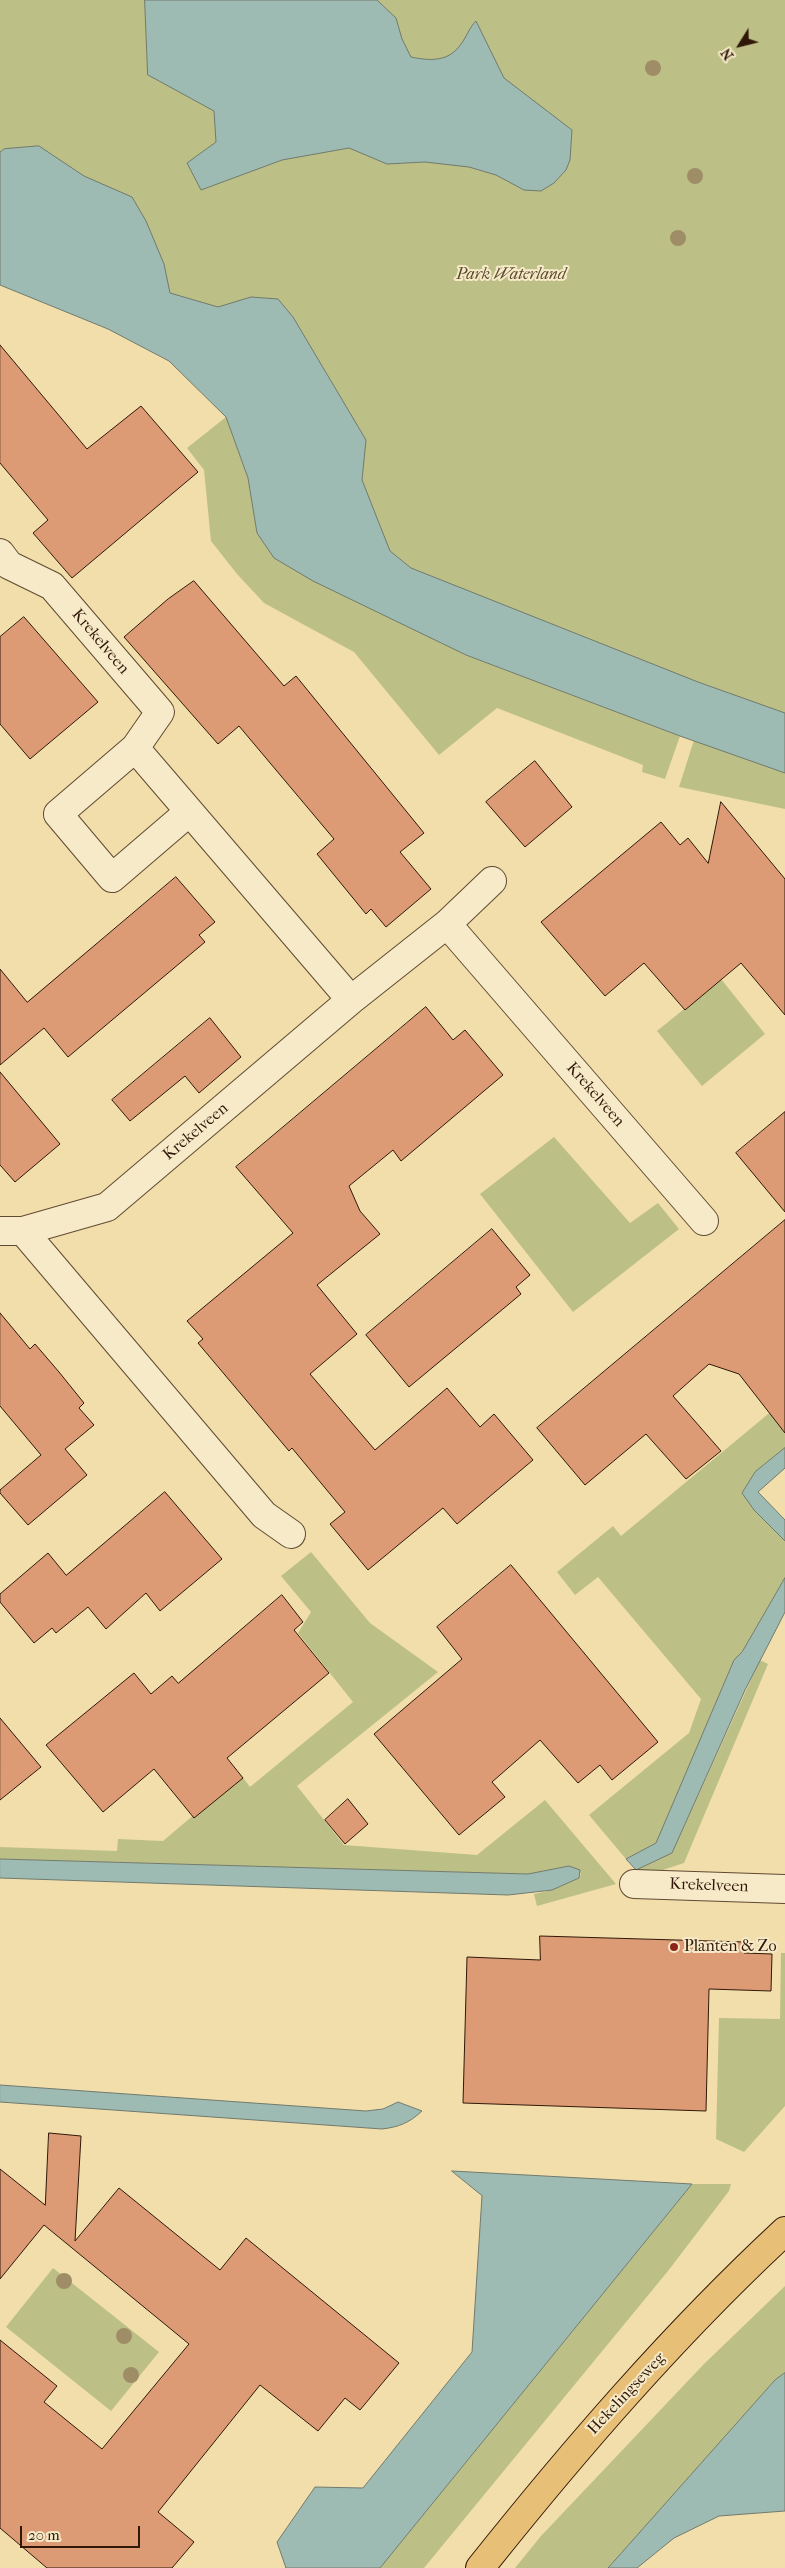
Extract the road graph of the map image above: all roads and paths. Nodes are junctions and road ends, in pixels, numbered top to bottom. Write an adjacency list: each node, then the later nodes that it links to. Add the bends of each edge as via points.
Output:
1 (0, 553): 2 (street, Krekelveen, via 10,565 52,586 160,712)
2 (134, 748): 3 (street); 3 (street, Krekelveen, via 58,814 112,878)
3 (189, 812): 6 (street)
4 (492, 881): 5 (street, Krekelveen)
5 (447, 924): 6 (street, Krekelveen); 7 (street, Krekelveen)
6 (351, 1000): 8 (street, Krekelveen, via 107,1207)
7 (704, 1221)
8 (11, 1231): 9 (street, Krekelveen, via 264,1515)
9 (291, 1534)
10 (634, 1884): 11 (street, Krekelveen)
11 (785, 1890)
12 (785, 2231): 13 (main road, Hekelingseweg, via 584,2440)
13 (480, 2568)

